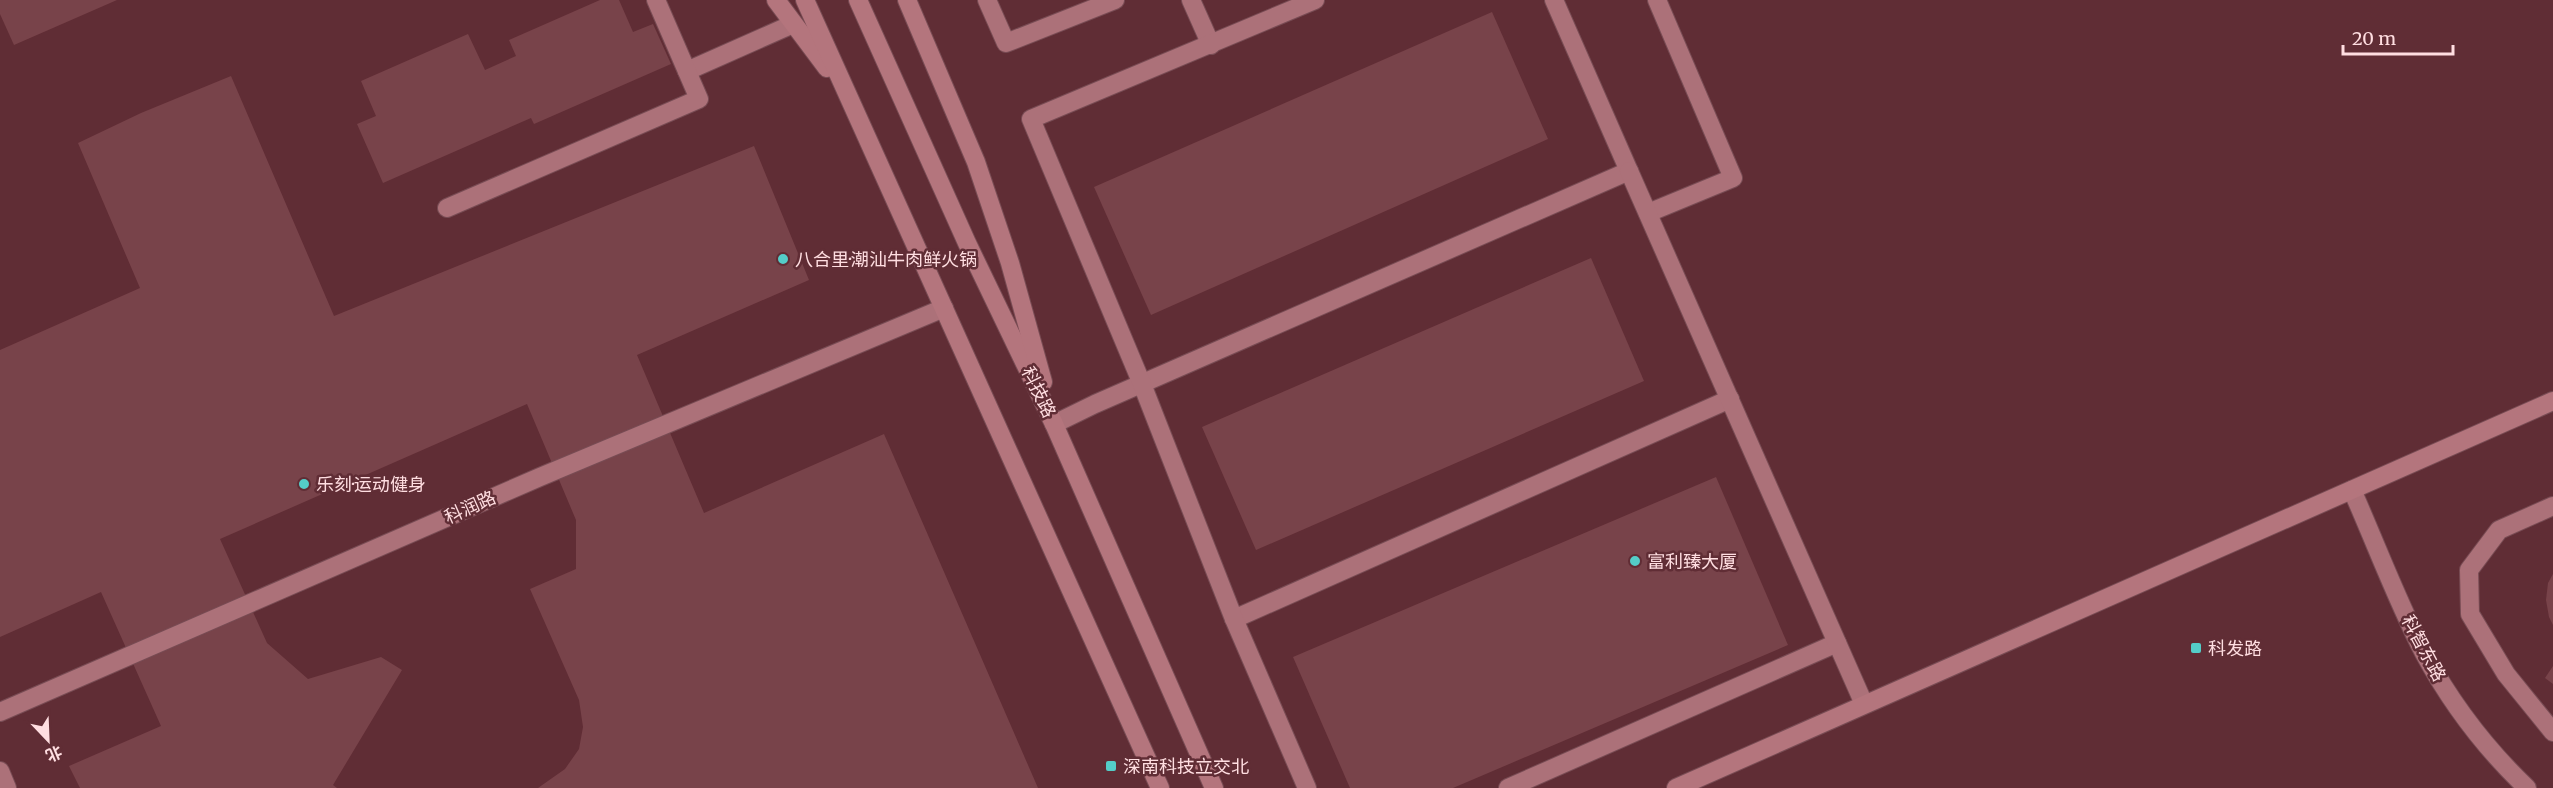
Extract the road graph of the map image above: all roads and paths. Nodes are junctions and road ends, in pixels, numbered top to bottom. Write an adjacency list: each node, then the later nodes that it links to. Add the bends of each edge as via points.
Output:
1 (656, 0): 14 (street)
2 (776, 0): 12 (main road)
3 (805, 0): 15 (main road)
4 (858, 0): 23 (main road, 科技路, via 967,243)
5 (907, 0): 23 (main road, via 980,174 1010,263)
6 (987, 0): 7 (street, via 1006,43)
7 (1115, 0)
8 (1191, 0): 13 (street)
9 (1315, 0): 13 (street)
10 (1554, 0): 16 (street)
11 (1657, 0): 18 (street, via 1733,178)
12 (793, 24): 14 (street); 15 (main road)
13 (1211, 45): 20 (street, via 1031,119)
14 (687, 71): 17 (street, via 699,99)
15 (844, 90): 19 (main road)
16 (1629, 171): 18 (street); 20 (street)
17 (447, 208)
18 (1648, 213): 21 (street)
19 (944, 308): 29 (street, 科润路, via 540,477); 33 (main road)
20 (1142, 384): 23 (street); 26 (street)
21 (1730, 399): 26 (street); 27 (street)
22 (2553, 401): 24 (main road)
23 (1054, 424): 34 (main road, 科技路)
24 (2352, 490): 28 (main road); 38 (street, 科智东路, via 2426,656 2477,735)
25 (2553, 506): 30 (street, via 2499,530 2469,570 2470,614 2506,674)
26 (1234, 619): 35 (street)
27 (1837, 643): 28 (street); 36 (street)
28 (1864, 704): 37 (main road)
29 (0, 712)
30 (2553, 732)
31 (0, 771): 32 (street)
32 (8, 788)
33 (1160, 788)
34 (1214, 788)
35 (1308, 788)
36 (1508, 788)
37 (1676, 788)
38 (2527, 788)

